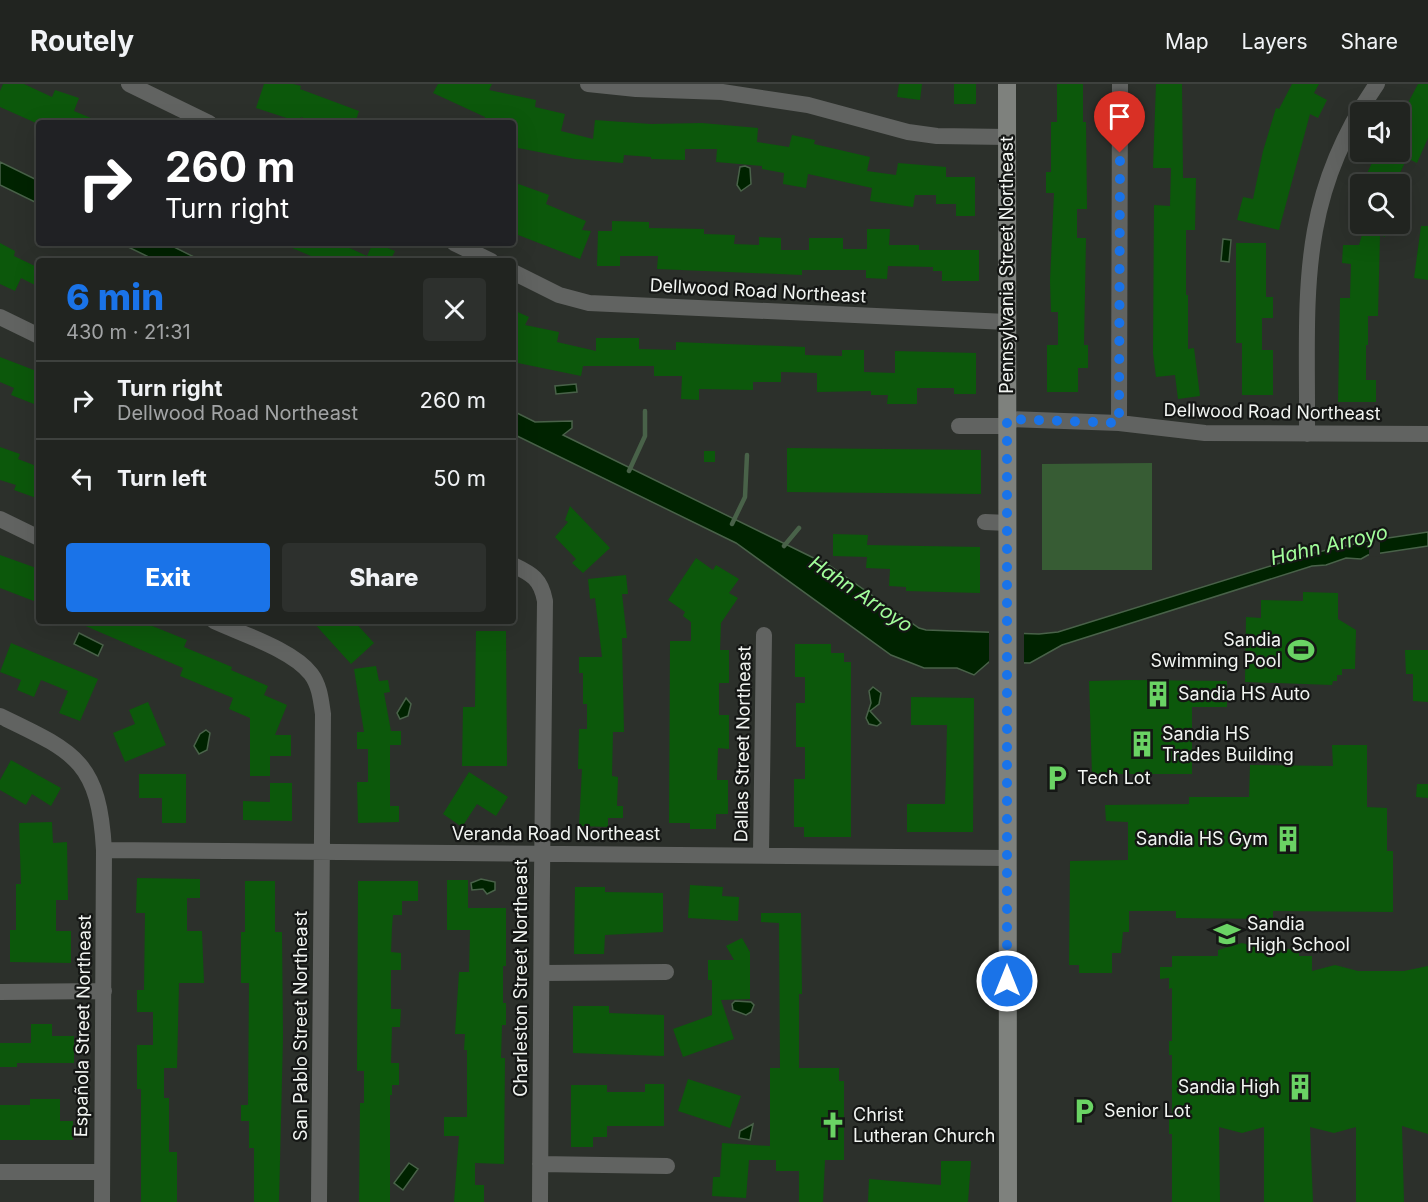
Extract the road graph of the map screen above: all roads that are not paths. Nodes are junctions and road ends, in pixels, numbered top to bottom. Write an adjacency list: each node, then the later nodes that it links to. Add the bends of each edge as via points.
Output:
1 (129, 84): 6 (street)
2 (588, 84): 7 (street, via 722,92 808,105 908,132)
3 (1007, 84): 7 (street, Pennsylvania Street Northeast)
4 (1120, 84): 15 (street)
5 (1377, 84): 17 (street, via 1357,112 1329,172 1311,243 1306,308)
6 (203, 120)
7 (1007, 137): 12 (street, Pennsylvania Street Northeast)
8 (460, 246): 9 (street)
9 (484, 258)
10 (516, 273): 12 (street, Dellwood Road Northeast, via 589,303)
11 (0, 317): 13 (street)
12 (1007, 322): 14 (street, Pennsylvania Street Northeast)
13 (36, 335)
14 (1007, 423): 15 (street, Dellwood Road Northeast); 16 (street, Dellwood Road Northeast); 21 (street, Pennsylvania Street Northeast)
15 (1119, 423): 17 (street, Dellwood Road Northeast, via 1205,434)
16 (959, 426)
17 (1307, 434): 18 (street, Dellwood Road Northeast)
18 (1428, 434)
19 (0, 519): 22 (street)
20 (985, 522): 21 (street)
21 (1008, 523): 31 (street, Pennsylvania Street Northeast)
22 (36, 537)
23 (516, 566): 30 (street, Charleston Street Northeast, via 535,576 543,587 545,601)
24 (221, 624): 28 (street, San Pablo Street Northeast, via 287,654 311,674 320,691)
25 (764, 635): 29 (street, Dallas Street Northeast)
26 (0, 716): 27 (street, Española Street Northeast, via 73,756 91,779 102,815)
27 (104, 850): 28 (street, Veranda Road Northeast); 34 (street, Española Street Northeast)
28 (322, 851): 30 (street, Veranda Road Northeast); 41 (street, San Pablo Street Northeast)
29 (761, 854): 30 (street, Veranda Road Northeast); 31 (street, Veranda Road Northeast)
30 (541, 855): 33 (street, Charleston Street Northeast)
31 (1007, 858): 43 (street, Pennsylvania Street Northeast)
32 (666, 972): 33 (street)
33 (543, 973): 36 (street, Charleston Street Northeast)
34 (104, 991): 35 (street); 39 (street, Española Street Northeast)
35 (0, 992)
36 (540, 1164): 37 (street); 42 (street, Charleston Street Northeast)
37 (667, 1166)
38 (0, 1172): 39 (street)
39 (102, 1172): 40 (street, Española Street Northeast)
40 (102, 1202)
41 (319, 1202)
42 (540, 1202)
43 (1008, 1202)

